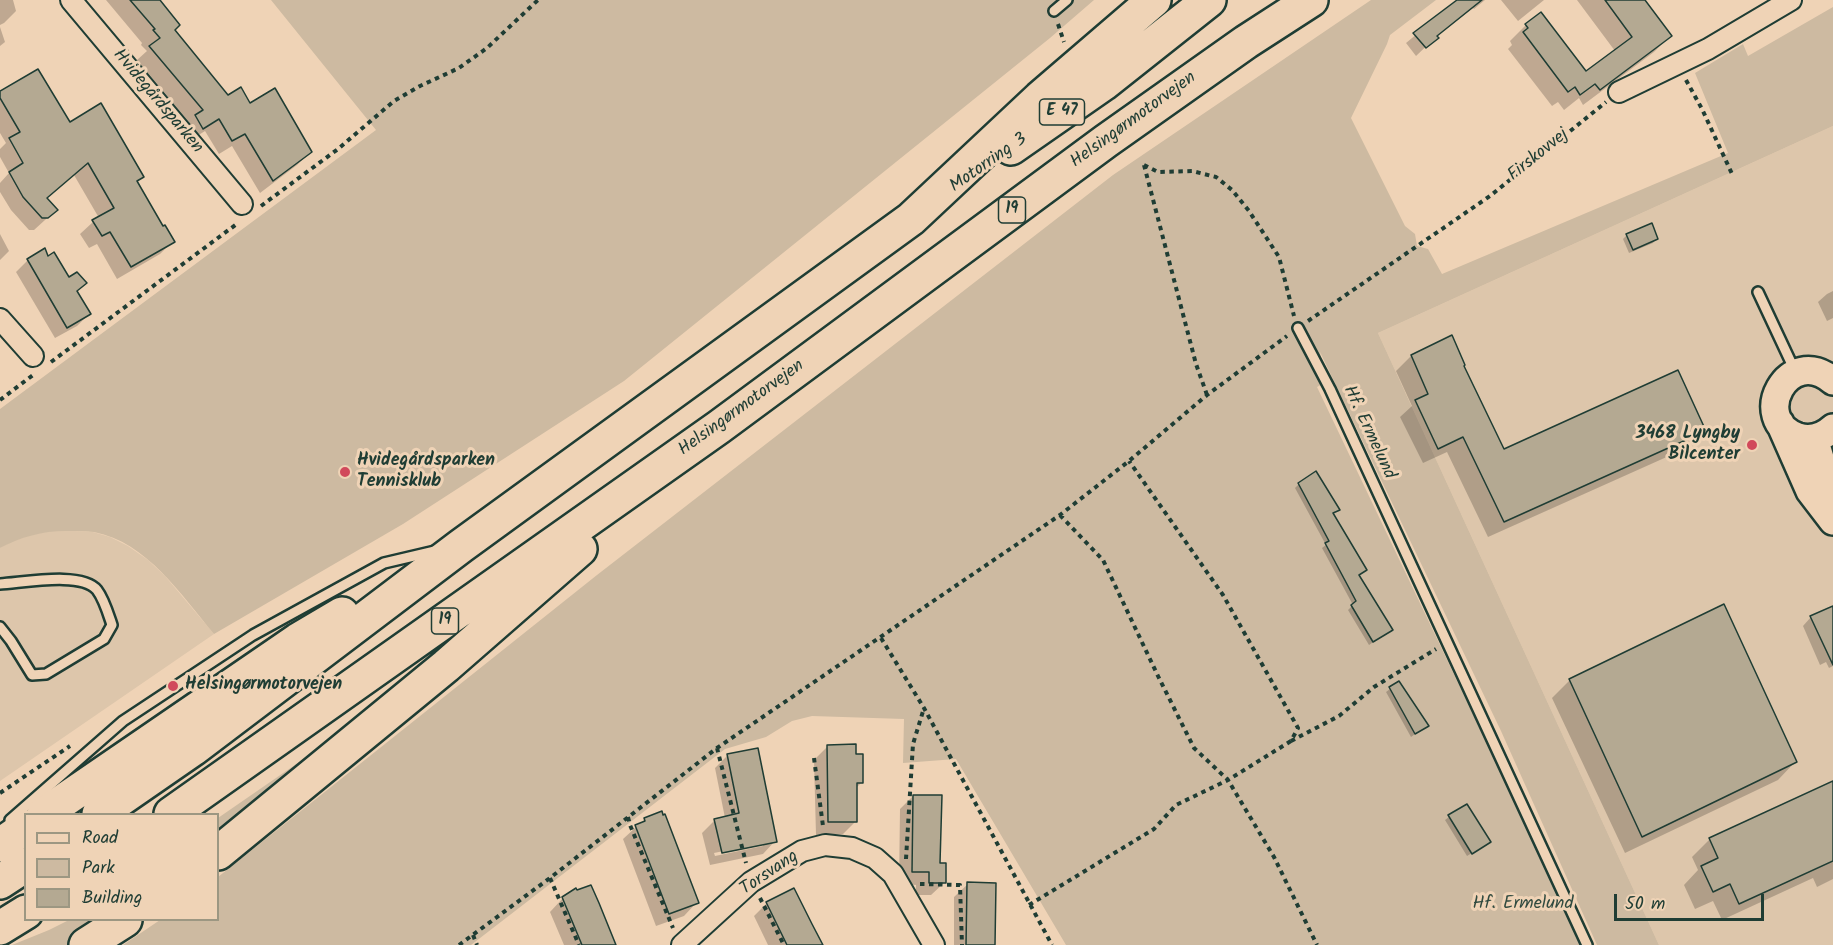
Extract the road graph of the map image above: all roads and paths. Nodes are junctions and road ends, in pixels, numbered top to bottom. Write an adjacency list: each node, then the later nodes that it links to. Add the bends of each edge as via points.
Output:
1 (71, 0): 12 (street, Hvidegårdsparken)
2 (538, 0): 12 (path, via 487,48 459,68 394,101 338,149)
3 (1067, 0): 8 (lane)
4 (1154, 0): 13 (highway)
5 (1209, 0): 13 (highway, Motorring 3 / E 47, via 1103,84)
6 (1311, 0): 23 (highway, Helsingørmotorvejen / 19, via 1106,141)
7 (1791, 0): 9 (street)
8 (1054, 11)
9 (1677, 64): 10 (street); 11 (path)
10 (1619, 92): 16 (path, Firskovvej, via 1490,196)
11 (1733, 176)
12 (247, 211): 17 (path)
13 (911, 219): 29 (highway)
14 (1758, 292): 18 (lane)
15 (0, 319): 17 (street)
16 (1298, 328): 20 (path, Firskovvej); 20 (path, via 1279,257 1232,190 1216,177 1192,171 1158,172 1144,165); 33 (lane, Hf. Ermelund)
17 (37, 366): 21 (path)
18 (1796, 373): 19 (street, via 1806,370); 22 (street, via 1778,390 1775,406)
19 (1831, 376)
20 (1207, 394): 25 (path, Firskovvej)
21 (0, 400)
22 (1779, 422): 24 (street, via 1804,438); 28 (street, via 1810,491)
23 (719, 427): 42 (highway, Helsingørmotorvejen / 19); 47 (highway, via 446,666)
24 (1823, 433): 26 (street)
25 (1129, 460): 27 (path, Firskovvej); 35 (path, via 1224,595 1298,728)
26 (1833, 502)
27 (1060, 515): 32 (path, Firskovvej); 38 (path, via 1102,560 1194,748)
28 (1833, 521)
29 (461, 546): 39 (lane, via 384,562 252,635 123,721); 40 (highway, via 298,640); 41 (highway, via 202,742)
30 (0, 584): 31 (lane, via 84,581 96,589 112,625 104,639 46,674 32,675)
31 (0, 627)
32 (880, 638): 34 (path); 36 (path, Firskovvej)
33 (1447, 642): 35 (path, via 1374,687 1339,716); 66 (lane, Hf. Ermelund)
34 (924, 708): 49 (path, via 913,744); 53 (path)
35 (1291, 741): 38 (path)
36 (717, 747): 43 (path, Firskovvej); 52 (path)
37 (814, 758): 46 (path)
38 (1228, 780): 53 (path, via 1176,805 1154,829); 65 (path, via 1274,857)
39 (29, 813)
40 (45, 813)
41 (100, 813)
42 (173, 813)
43 (628, 817): 50 (path, Firskovvej); 57 (path)
44 (24, 818): 45 (lane)
45 (10, 832)
46 (825, 845): 49 (street, Torsvang, via 852,848); 52 (street, Torsvang, via 802,851)
47 (219, 852)
48 (24, 866): 51 (highway)
49 (899, 870): 62 (street, Torsvang); 63 (path, via 916,884 960,885)
50 (550, 878): 56 (path, Firskovvej); 60 (path)
51 (0, 882)
52 (751, 882): 57 (street, Torsvang); 61 (path)
53 (1029, 905): 64 (path)
54 (24, 913): 55 (highway)
55 (0, 928)
56 (473, 935): 58 (path, Firskovvej); 59 (path)
57 (679, 940)
58 (459, 945)
59 (477, 945)
60 (579, 945)
61 (784, 945)
62 (934, 945)
63 (962, 945)
64 (1052, 945)
65 (1317, 945)
66 (1587, 945)

